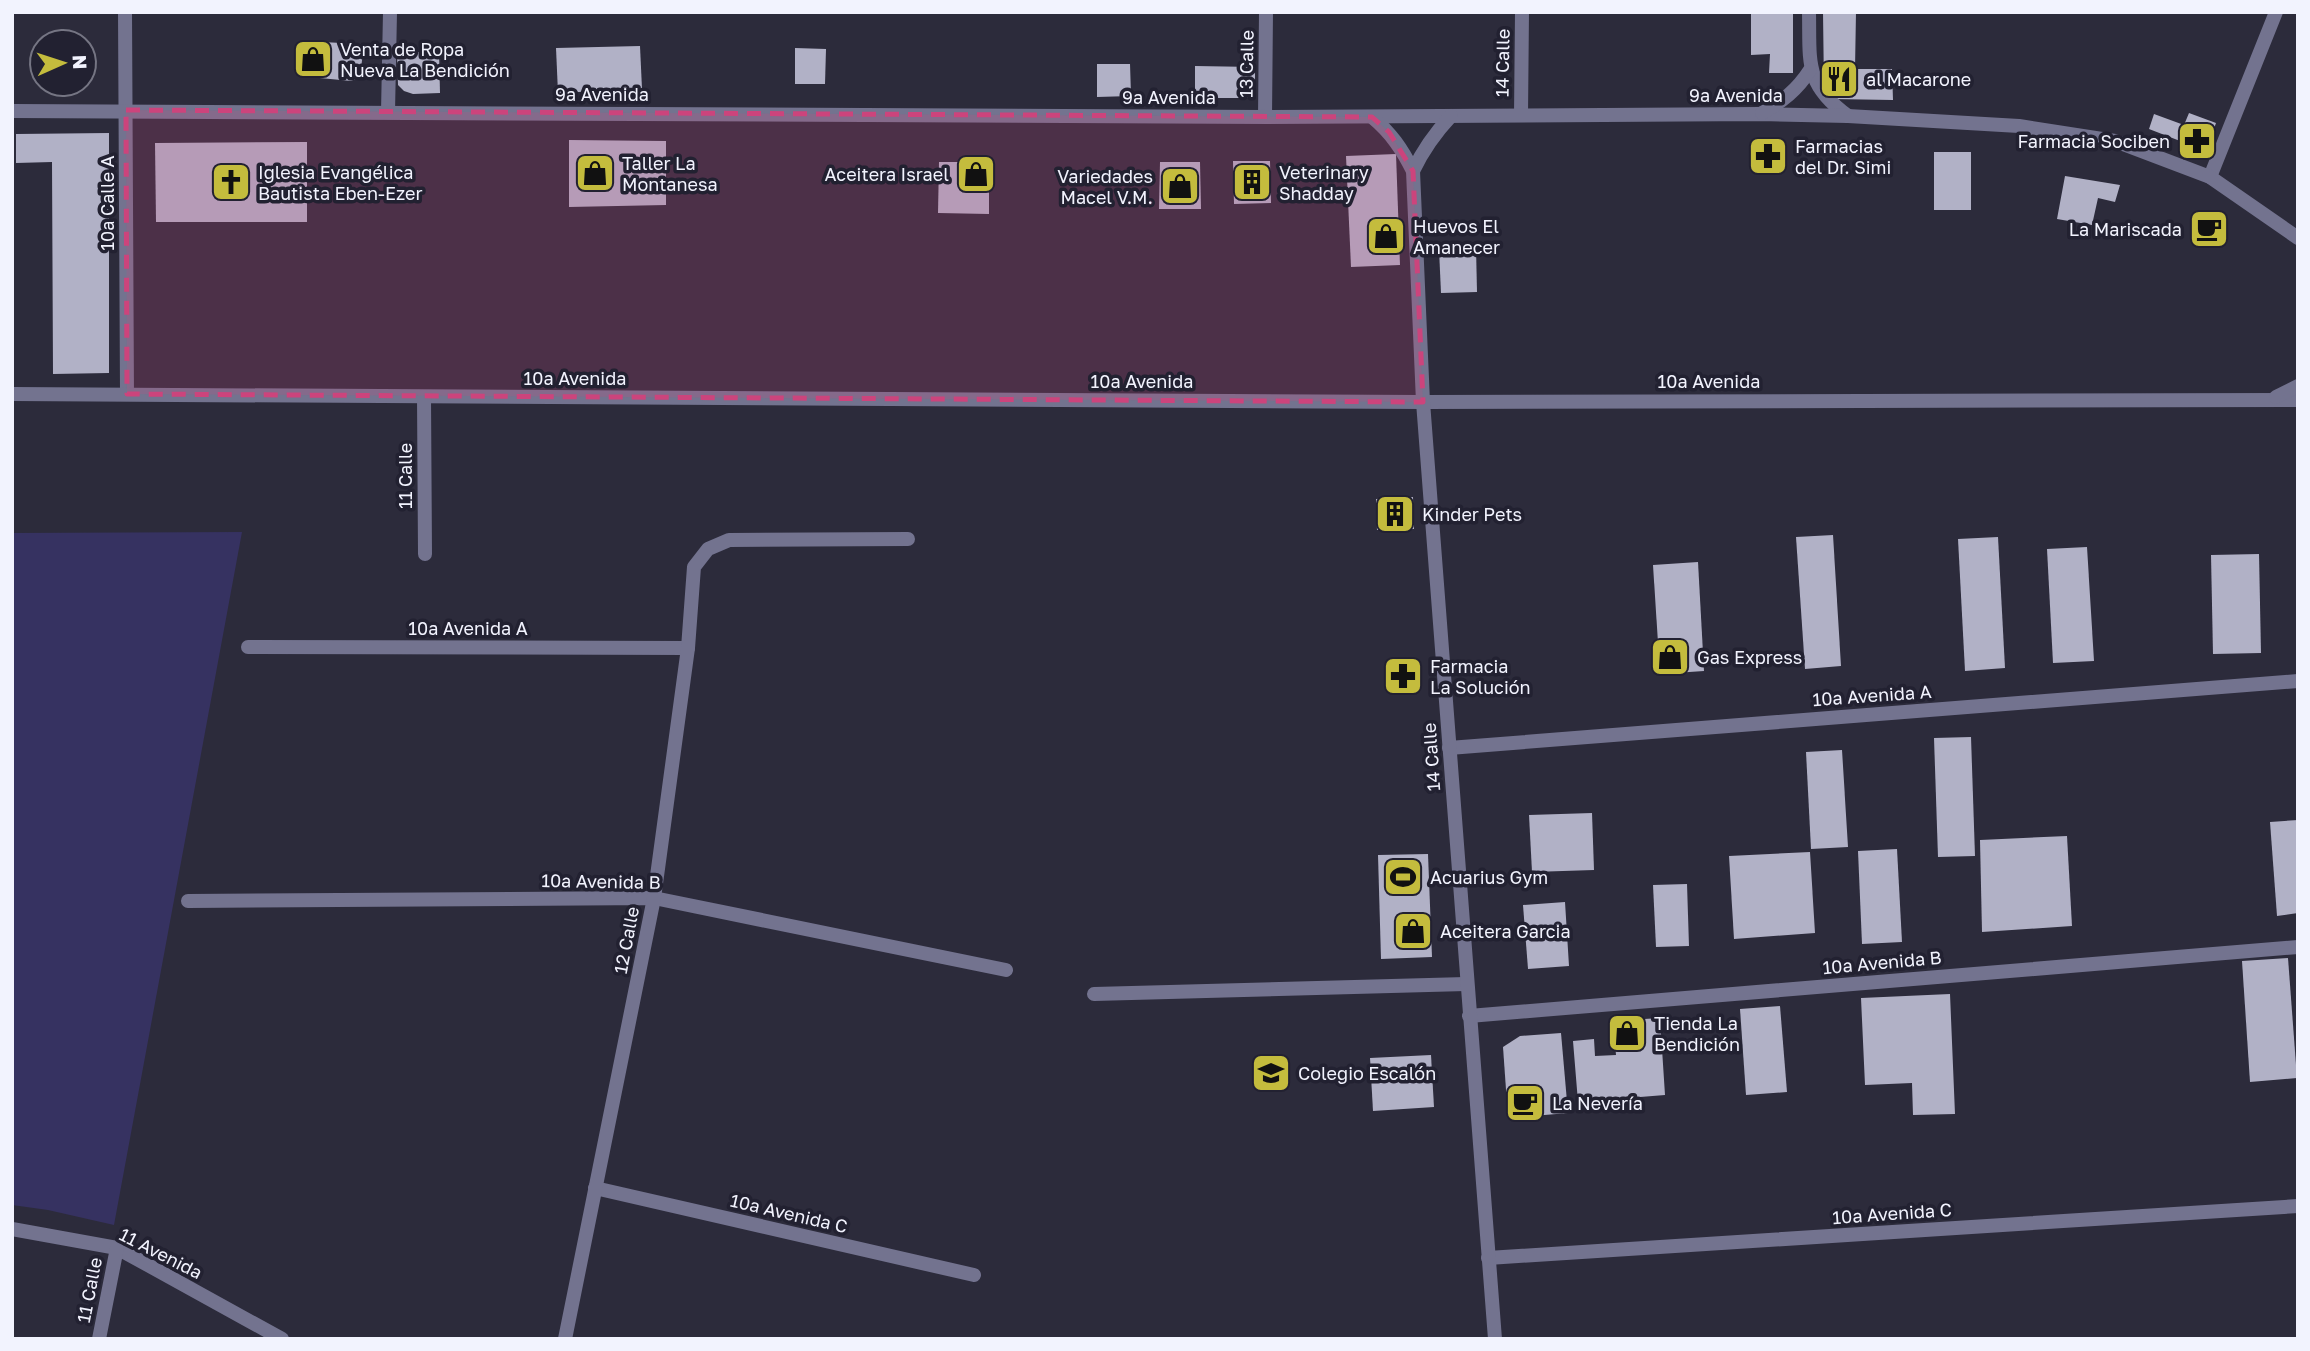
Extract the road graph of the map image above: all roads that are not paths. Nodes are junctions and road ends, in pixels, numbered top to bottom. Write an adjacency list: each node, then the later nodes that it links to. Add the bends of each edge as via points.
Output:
1 (125, 12): 8 (street, 10a Calle A)
2 (390, 12): 10 (street)
3 (1266, 12): 15 (street, 13 Calle)
4 (1522, 12): 11 (street, 14 Calle)
5 (1809, 12): 7 (street)
6 (2276, 12): 18 (street)
7 (1810, 70): 12 (street, via 1786,99); 14 (street, via 1819,89)
8 (126, 110): 9 (street, 9a Avenida); 10 (street, 9a Avenida); 22 (street, 10a Calle A)
9 (12, 111)
10 (388, 112): 15 (street, 9a Avenida)
11 (1521, 114): 12 (street, 9a Avenida); 13 (street, 9a Avenida)
12 (1761, 114): 14 (street, 9a Avenida)
13 (1451, 116): 16 (street, 9a Avenida); 17 (street)
14 (1848, 116): 18 (street, 9a Avenida, via 2019,126 2115,141)
15 (1265, 117): 16 (street, 9a Avenida)
16 (1372, 117): 17 (street, 14 Calle, via 1403,150)
17 (1413, 171): 26 (street, 14 Calle)
18 (2210, 177): 19 (street, 9a Avenida)
19 (2298, 237)
20 (2298, 387): 24 (street, 10a Avenida)
21 (12, 394): 22 (street, 10a Avenida)
22 (127, 394): 23 (street, 10a Avenida)
23 (424, 397): 26 (street, 10a Avenida); 28 (street, 11 Calle)
24 (2272, 399): 25 (street, 10a Avenida); 26 (street, 10a Avenida)
25 (2298, 400)
26 (1423, 402): 32 (street, 14 Calle)
27 (908, 539): 30 (street, 12 Calle, via 729,540 708,549 694,567)
28 (425, 554)
29 (248, 647): 30 (street, 10a Avenida A)
30 (688, 648): 33 (street, 12 Calle)
31 (2298, 681): 32 (street, 10a Avenida A)
32 (1449, 748): 37 (street, 14 Calle)
33 (654, 898): 34 (street, 10a Avenida B); 36 (street, 10a Avenida B); 40 (street, 12 Calle)
34 (188, 901)
35 (2298, 947): 39 (street, 10a Avenida B)
36 (1006, 971)
37 (1466, 984): 38 (street); 39 (street, 14 Calle)
38 (1094, 994)
39 (1469, 1016): 44 (street, 14 Calle)
40 (596, 1188): 45 (street, 10a Avenida C); 48 (street, 12 Calle)
41 (2298, 1206): 44 (street, 10a Avenida C)
42 (12, 1229): 43 (street, 11 Avenida)
43 (117, 1248): 46 (street, 11 Calle); 47 (street, 11 Avenida)
44 (1488, 1258): 49 (street, 14 Calle)
45 (974, 1275)
46 (99, 1339)
47 (282, 1339)
48 (565, 1339)
49 (1494, 1339)

